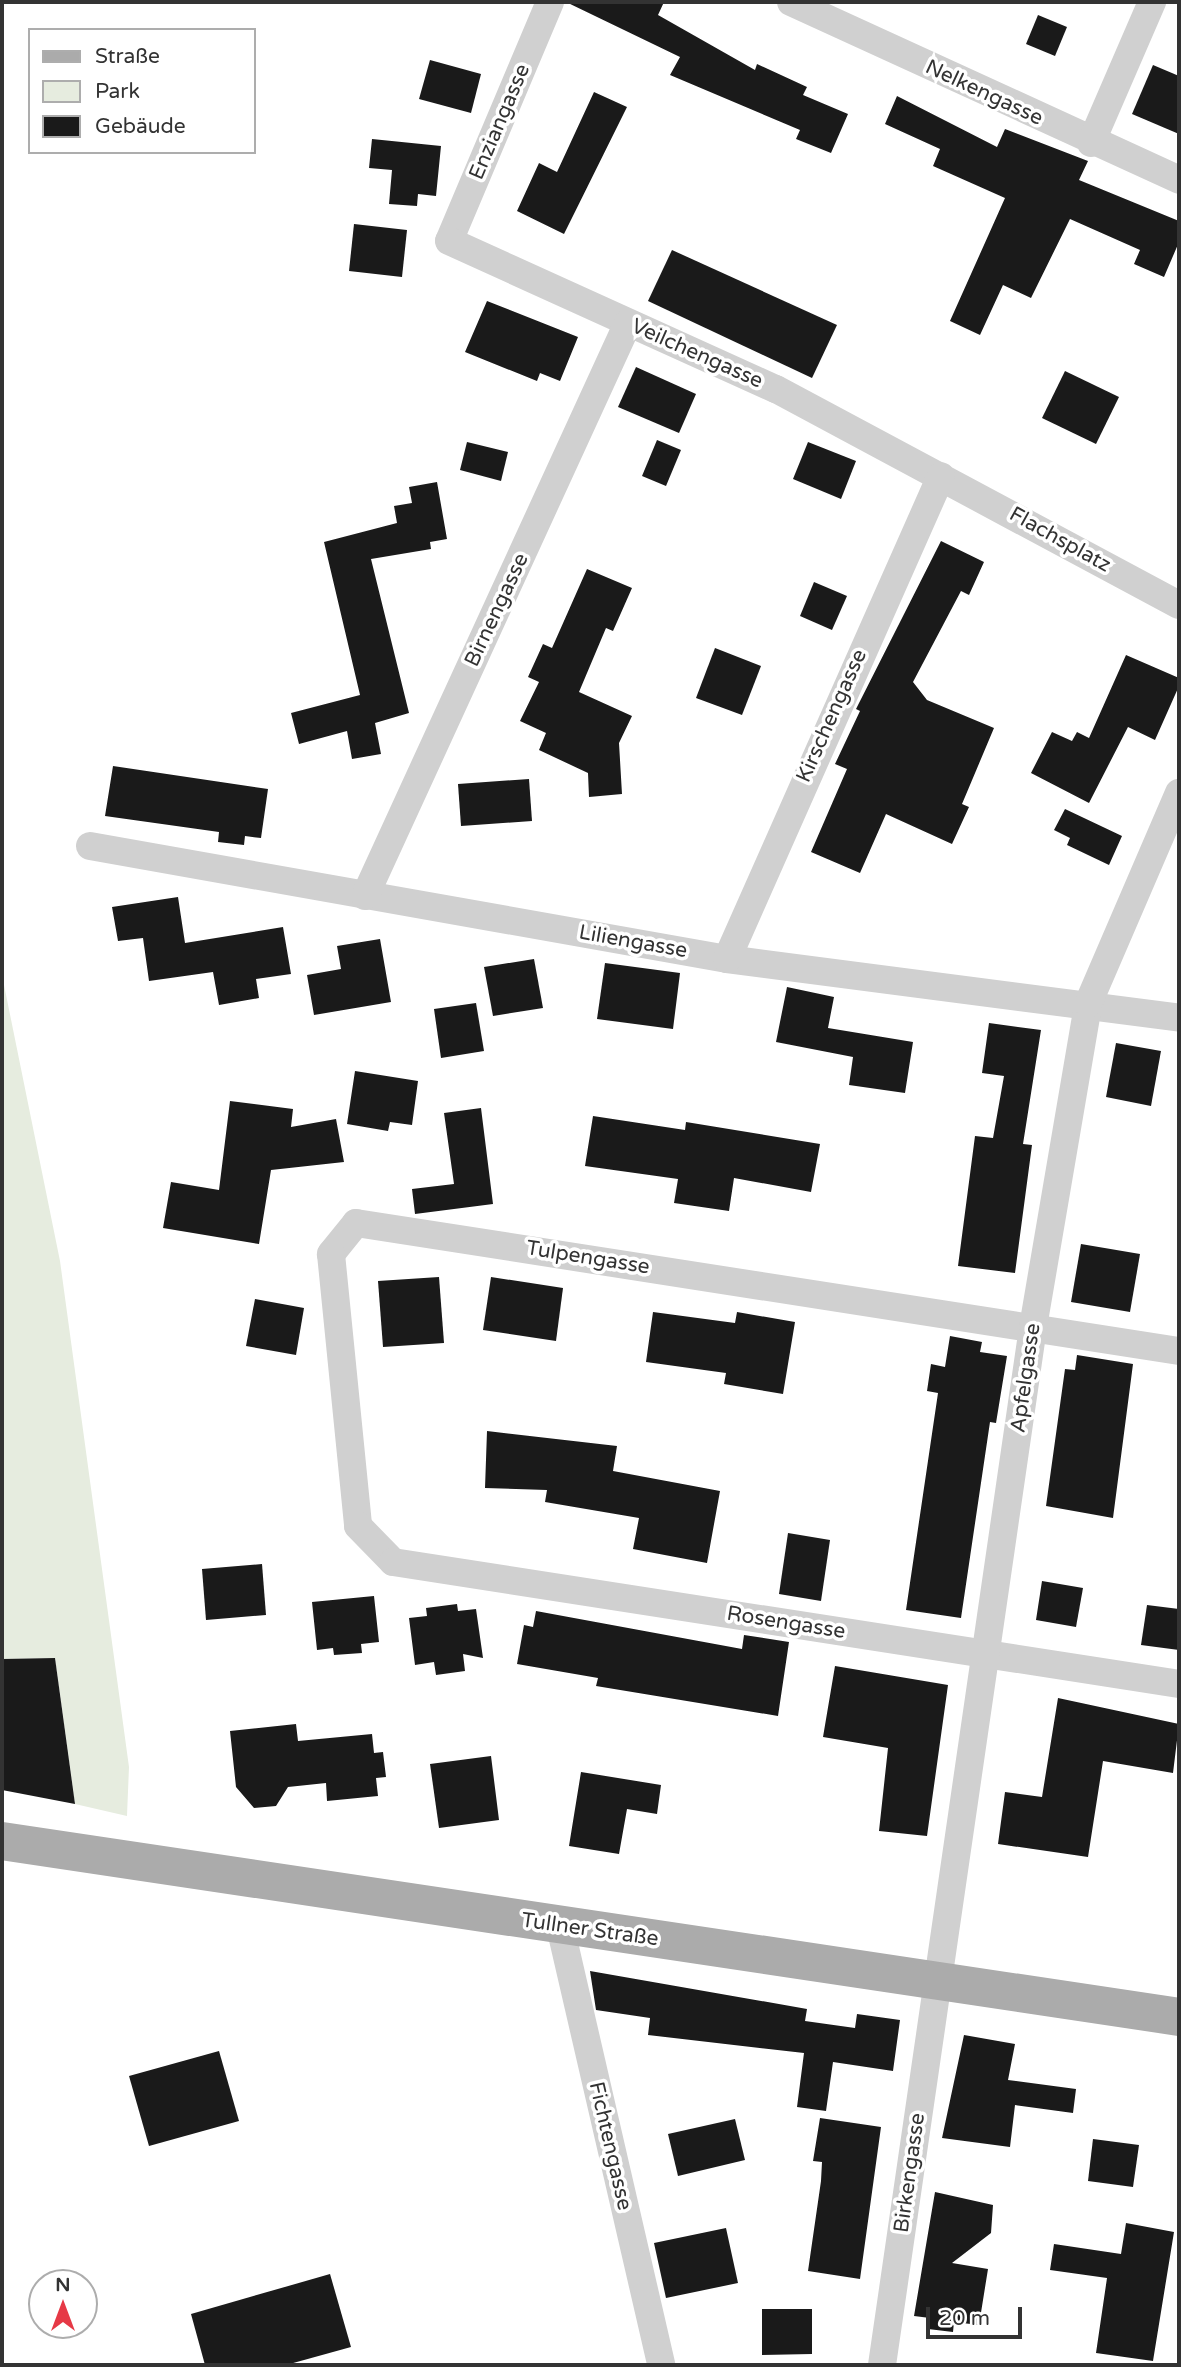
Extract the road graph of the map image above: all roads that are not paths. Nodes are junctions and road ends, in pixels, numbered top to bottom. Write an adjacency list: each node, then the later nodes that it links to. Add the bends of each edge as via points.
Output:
1 (551, 2): 6 (street, Enziangasse)
2 (791, 2): 4 (street, Nelkengasse)
3 (1152, 2): 4 (street)
4 (1091, 143): 5 (street, Nelkengasse)
5 (1179, 180)
6 (449, 241): 7 (street, Veilchengasse)
7 (628, 323): 8 (street, Veilchengasse, via 776,389); 12 (street, Birnengasse)
8 (941, 476): 9 (street, Flachsplatz); 13 (street, Kirschengasse)
9 (1179, 605)
10 (1179, 793): 14 (street, Apfelgasse)
11 (90, 846): 12 (street, Liliengasse)
12 (365, 896): 13 (street, Liliengasse)
13 (727, 958): 14 (street, Liliengasse)
14 (1088, 1004): 15 (street, Liliengasse); 16 (street, Apfelgasse)
15 (1179, 1018)
16 (1033, 1326): 17 (street, Tulpengasse); 18 (street, Tulpengasse, via 356,1223 331,1254 358,1525); 19 (street, Apfelgasse)
17 (1179, 1351)
18 (393, 1562): 19 (street, Rosengasse)
19 (989, 1654): 20 (street, Rosengasse); 23 (street, Apfelgasse)
20 (1179, 1684)
21 (2, 1841): 22 (main road, Tullner Straße)
22 (560, 1926): 23 (main road, Tullner Straße); 25 (street, Fichtengasse)
23 (938, 1980): 24 (main road, Tullner Straße); 26 (street, Birkengasse)
24 (1179, 2017)
25 (661, 2365)
26 (882, 2365)

